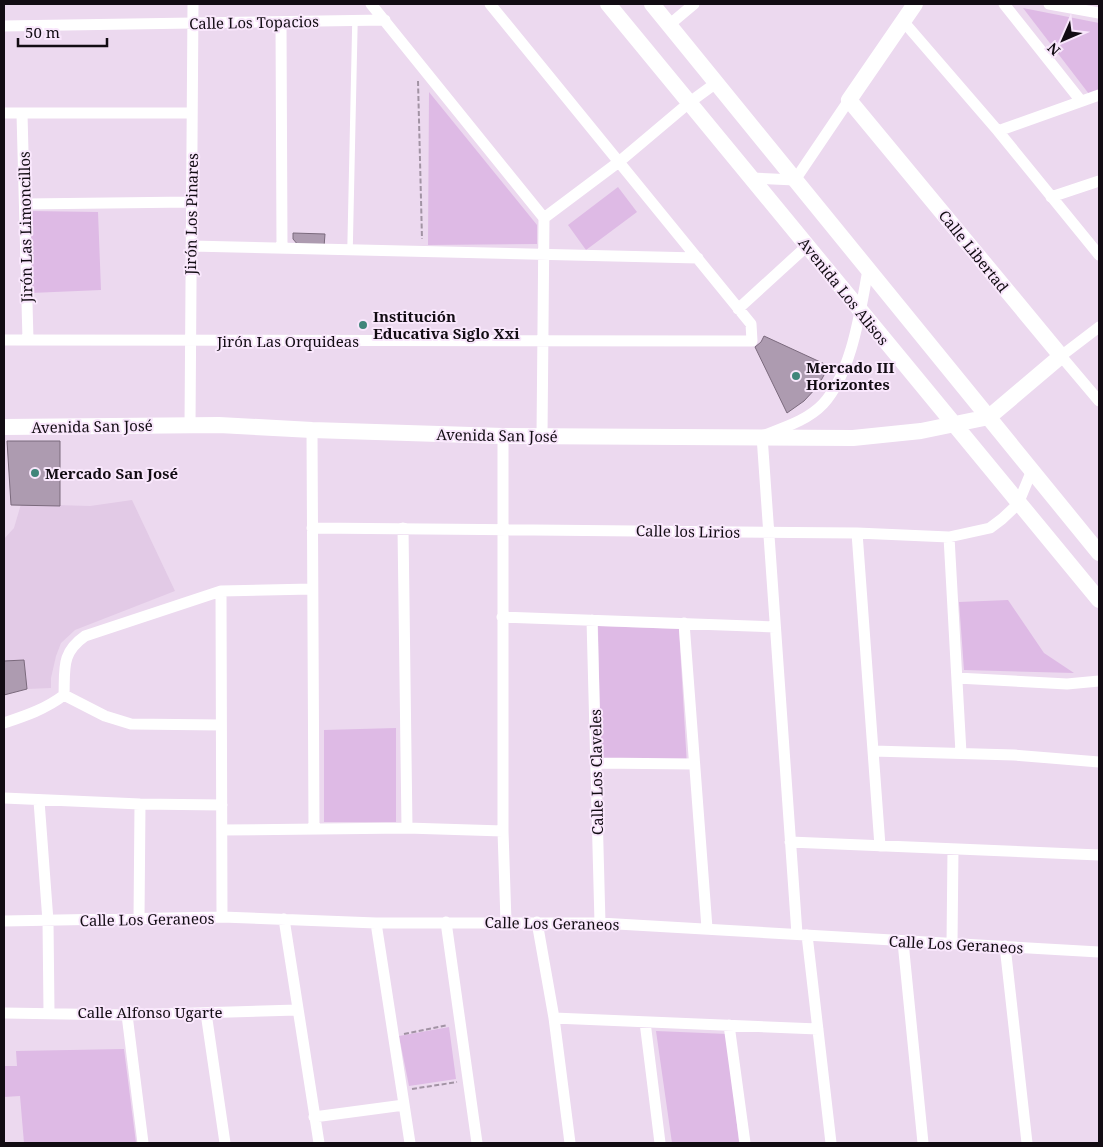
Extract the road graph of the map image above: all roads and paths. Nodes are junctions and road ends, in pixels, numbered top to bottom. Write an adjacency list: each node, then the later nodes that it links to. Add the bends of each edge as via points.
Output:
1 (193, 4): 15 (street, Jirón Los Pinares)
2 (371, 4): 12 (street)
3 (490, 4): 28 (street)
4 (608, 4): 23 (street, Avenida Los Alisos)
5 (652, 4): 16 (street)
6 (694, 4): 16 (street)
7 (915, 4): 13 (street)
8 (1004, 4): 22 (street)
9 (1049, 4): 10 (street)
10 (1099, 12)
11 (355, 20): 12 (street, Calle Los Topacios); 14 (street, Calle Los Topacios); 39 (lane)
12 (385, 20): 18 (street)
13 (903, 21): 21 (street); 27 (street)
14 (281, 22): 15 (street, Calle Los Topacios); 38 (street)
15 (193, 23): 17 (street, Calle Los Topacios); 24 (street, Jirón Los Pinares)
16 (669, 25): 19 (street)
17 (4, 26)
18 (417, 61): 35 (street); 40 (path)
19 (716, 83): 23 (street); 30 (street)
20 (1099, 96): 22 (street)
21 (849, 100): 30 (street); 52 (street, Calle Libertad)
22 (1082, 101): 27 (street)
23 (690, 102): 28 (street); 29 (street, Avenida Los Alisos)
24 (192, 113): 26 (street); 33 (street, Jirón Los Pinares)
25 (4, 114): 26 (street)
26 (22, 114): 34 (street, Jirón Las Limoncillos)
27 (998, 131): 32 (street)
28 (620, 161): 35 (street); 43 (street)
29 (752, 178): 30 (street); 37 (street, Avenida Los Alisos)
30 (795, 180): 44 (street)
31 (1099, 181): 32 (street)
32 (1052, 197): 42 (street)
33 (192, 202): 34 (street); 36 (street, Jirón Los Pinares)
34 (25, 204): 49 (street, Jirón Las Limoncillos)
35 (544, 218): 41 (street)
36 (191, 246): 38 (street); 50 (street, Jirón Los Pinares)
37 (808, 246): 45 (street); 46 (street, Avenida Los Alisos)
38 (282, 248): 39 (street)
39 (350, 250): 40 (street)
40 (422, 251): 41 (street)
41 (542, 254): 43 (street); 51 (street)
42 (1099, 255)
43 (698, 258): 45 (street)
44 (868, 270): 46 (street); 54 (street)
45 (738, 308): 51 (street, Jirón Las Orquideas, via 751,324 752,341)
46 (861, 310): 55 (street, Avenida Los Alisos); 61 (street, via 837,384 822,405 799,421)
47 (1099, 327): 52 (street)
48 (4, 340): 49 (street, Jirón Las Orquideas)
49 (28, 340): 50 (street, Jirón Las Orquideas)
50 (190, 340): 51 (street, Jirón Las Orquideas); 56 (street, Jirón Los Pinares)
51 (542, 341): 60 (street)
52 (1061, 356): 53 (street, Calle Libertad); 54 (street)
53 (1099, 401)
54 (988, 417): 55 (street, Avenida San José); 62 (street)
55 (953, 424): 61 (street, Avenida San José, via 853,438); 63 (street, Avenida Los Alisos)
56 (190, 425): 57 (street, Avenida San José); 58 (street, Avenida San José)
57 (4, 427)
58 (312, 430): 59 (street, Avenida San José); 64 (street)
59 (503, 436): 60 (street, Avenida San José); 66 (street)
60 (542, 436): 61 (street, Avenida San José)
61 (762, 436): 67 (street)
62 (1032, 470): 63 (street, Calle los Lirios); 70 (street)
63 (1018, 504): 69 (street, Calle los Lirios, via 990,528); 73 (street, Avenida Los Alisos)
64 (312, 528): 65 (street, Calle los Lirios); 71 (street)
65 (403, 528): 66 (street, Calle los Lirios); 92 (street)
66 (502, 528): 67 (street, Calle los Lirios); 74 (street)
67 (768, 532): 68 (street, Calle los Lirios); 77 (street)
68 (858, 533): 69 (street, Calle los Lirios); 83 (street)
69 (949, 537): 78 (street)
70 (1099, 553)
71 (312, 590): 72 (street); 93 (street)
72 (221, 591): 80 (street, via 85,636 66,655); 82 (street)
73 (1099, 600)
74 (502, 617): 75 (street); 95 (street)
75 (592, 620): 76 (street); 86 (street, Calle Los Claveles)
76 (684, 623): 77 (street); 87 (street)
77 (775, 627): 96 (street)
78 (957, 678): 79 (street, via 1067,684); 84 (street)
79 (1099, 681)
80 (64, 695): 81 (street, via 27,716); 82 (street, via 105,716 131,724)
81 (4, 723)
82 (221, 726): 91 (street)
83 (873, 751): 84 (street); 97 (street)
84 (961, 753): 85 (street)
85 (1099, 762)
86 (596, 763): 87 (street); 109 (street, Calle Los Claveles)
87 (694, 764): 110 (street)
88 (4, 798): 89 (street)
89 (39, 801): 90 (street); 104 (street)
90 (140, 804): 91 (street); 101 (street)
91 (222, 805): 94 (street)
92 (407, 828): 93 (street); 95 (street)
93 (314, 829): 94 (street)
94 (222, 830): 100 (street)
95 (503, 831): 106 (street)
96 (790, 842): 97 (street); 111 (street)
97 (880, 846): 98 (street)
98 (953, 849): 99 (street); 113 (street)
99 (1099, 855)
100 (222, 917): 101 (street, Calle Los Geraneos); 102 (street, Calle Los Geraneos)
101 (139, 919): 104 (street, Calle Los Geraneos)
102 (284, 919): 108 (street, Calle Los Geraneos); 116 (street)
103 (4, 921): 104 (street, Calle Los Geraneos)
104 (48, 921): 117 (street)
105 (446, 922): 106 (street, Calle Los Geraneos); 108 (street, Calle Los Geraneos); 123 (street)
106 (506, 922): 107 (street, Calle Los Geraneos)
107 (536, 922): 109 (street, Calle Los Geraneos); 121 (street)
108 (376, 923): 126 (street)
109 (600, 923): 110 (street, Calle Los Geraneos)
110 (707, 928): 111 (street, Calle Los Geraneos)
111 (802, 935): 112 (street, Calle Los Geraneos); 125 (street)
112 (903, 942): 113 (street, Calle Los Geraneos); 140 (street)
113 (952, 944): 114 (street, Calle Los Geraneos)
114 (1005, 946): 115 (street, Calle Los Geraneos); 141 (street)
115 (1099, 952)
116 (297, 1010): 118 (street, Calle Alfonso Ugarte); 130 (street)
117 (49, 1012): 119 (street, Calle Alfonso Ugarte); 120 (street, Calle Alfonso Ugarte)
118 (206, 1012): 120 (street, Calle Alfonso Ugarte); 132 (street)
119 (4, 1013)
120 (127, 1014): 131 (street)
121 (554, 1018): 122 (street); 136 (street)
122 (645, 1022): 124 (street); 137 (street)
123 (460, 1023): 126 (path); 127 (street)
124 (729, 1025): 125 (street); 138 (street)
125 (818, 1029): 139 (street)
126 (393, 1036): 128 (street)
127 (468, 1080): 128 (path); 135 (street)
128 (402, 1090): 129 (street)
129 (404, 1104): 130 (street); 134 (street)
130 (314, 1117): 133 (street)
131 (143, 1143)
132 (225, 1143)
133 (319, 1143)
134 (410, 1143)
135 (477, 1143)
136 (570, 1143)
137 (660, 1143)
138 (746, 1143)
139 (831, 1143)
140 (923, 1143)
141 (1027, 1143)

